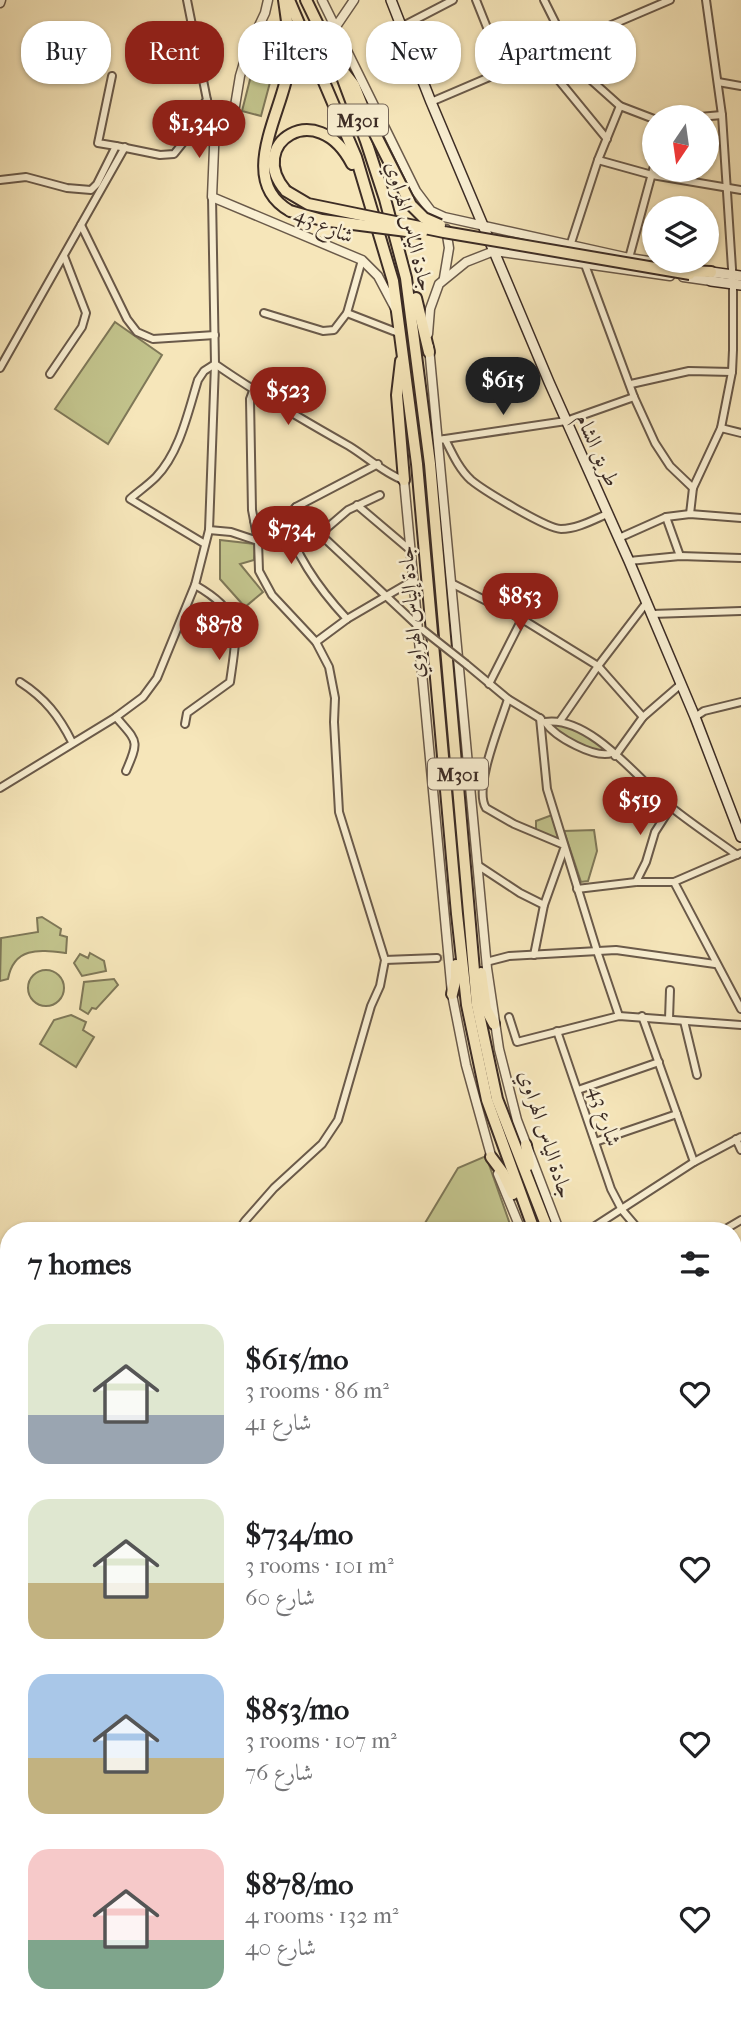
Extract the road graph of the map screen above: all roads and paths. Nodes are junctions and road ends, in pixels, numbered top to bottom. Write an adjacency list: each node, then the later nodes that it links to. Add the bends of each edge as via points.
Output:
1 (187, 0): 31 (street)
2 (268, 0): 37 (street, via 240,76 234,115)
3 (286, 0): 49 (highway, جادة إلياس الهراوي / M301, via 344,125); 53 (highway, bridge, via 287,80 264,163 267,185 276,201 290,211 322,220)
4 (306, 0): 13 (highway, جادة الياس الهراوي / M301)
5 (322, 0): 14 (street)
6 (354, 0): 15 (street)
7 (391, 0): 16 (main road, طريق الشام)
8 (453, 0): 17 (street)
9 (476, 0): 18 (street)
10 (544, 0): 19 (street)
11 (670, 0): 20 (street)
12 (708, 1): 24 (street)
13 (316, 21)
14 (332, 21)
15 (340, 21)
16 (399, 21)
17 (413, 21)
18 (485, 21)
19 (554, 21)
20 (621, 21)
21 (352, 62): 50 (street, via 416,191 431,211)
22 (112, 76): 39 (street, via 98,143)
23 (475, 82): 32 (street)
24 (718, 82): 30 (street); 36 (street)
25 (345, 84): 54 (highway, جادة الياس الهراوي / M301)
26 (352, 84): 60 (highway, bridge, via 411,205 430,222)
27 (423, 84): 32 (main road, طريق الشام)
28 (562, 84): 38 (street)
29 (595, 84): 33 (street)
30 (741, 86)
31 (206, 100): 37 (street); 40 (street, via 174,154)
32 (430, 102): 51 (main road, طريق الشام)
33 (620, 106): 34 (street); 38 (street)
34 (642, 114)
35 (719, 115): 36 (street)
36 (722, 115): 46 (street)
37 (215, 124): 48 (street)
38 (607, 139): 41 (street)
39 (116, 146): 40 (street); 43 (street, via 91,190 26,177)
40 (125, 147): 52 (street)
41 (598, 160): 42 (street); 55 (street)
42 (642, 172)
43 (0, 180)
44 (650, 182): 58 (street)
45 (696, 182): 46 (street)
46 (727, 187): 47 (street); 67 (street)
47 (741, 190)
48 (212, 197): 59 (street, شارع 43); 73 (street)
49 (372, 209): 53 (highway, bridge, via 340,144 313,129 286,136 274,160 281,186 291,196 308,204); 71 (highway, جادة إلياس الهراوي / M301)
50 (444, 216): 51 (street); 66 (street, جادة إلياس الهراوي, via 449,248)
51 (482, 224): 55 (street); 56 (main road, طريق الشام)
52 (81, 225): 57 (street); 73 (street, via 127,319 143,335 160,339)
53 (463, 235): 62 (highway, bridge)
54 (398, 245): 68 (highway, جادة الياس الهراوي / M301); 76 (highway)
55 (570, 246): 58 (street)
56 (494, 251): 63 (street); 66 (street, via 466,262); 85 (main road, طريق الشام)
57 (64, 256): 79 (street); 81 (street, via 86,313 82,327)
58 (629, 258): 61 (street)
59 (362, 260): 70 (street); 71 (street, شارع 43, via 378,276)
60 (642, 260)
61 (642, 260)
62 (642, 261)
63 (584, 262): 65 (street); 82 (street)
64 (702, 273): 65 (highway)
65 (711, 276): 67 (main road)
66 (443, 280): 76 (street, جادة إلياس الهراوي, via 430,309)
67 (737, 280): 74 (street)
68 (411, 307): 147 (highway, جادة إلياس الهراوي / M301, via 430,464)
69 (264, 313): 70 (street, via 328,332)
70 (347, 313): 72 (street)
71 (399, 314): 72 (highway, جادة إلياس الهراوي / M301)
72 (401, 334): 75 (highway, جادة إلياس الهراوي / M301)
73 (215, 335): 78 (street)
74 (733, 350): 77 (street); 80 (street)
75 (403, 352): 90 (highway, via 397,395); 146 (highway, جادة إلياس الهراوي / M301)
76 (429, 352): 88 (street, جادة إلياس الهراوي)
77 (741, 352)
78 (215, 364): 83 (street); 101 (street); 105 (street, via 198,380 177,445 167,461 130,499)
79 (0, 368)
80 (732, 372): 82 (street, via 689,371); 86 (street)
81 (50, 374)
82 (631, 384): 84 (street)
83 (254, 391): 89 (street); 100 (street, via 250,433)
84 (634, 397): 85 (street); 91 (street, via 655,443)
85 (566, 421): 88 (street); 95 (main road, طريق الشام)
86 (721, 428): 87 (street); 91 (street)
87 (741, 433)
88 (441, 439): 95 (street, via 471,480 557,529); 111 (street, جادة إلياس الهراوي)
89 (378, 464): 90 (street); 94 (street)
90 (404, 480): 106 (street, جادة إلياس الهراوي)
91 (693, 488): 96 (street)
92 (380, 495): 93 (street)
93 (357, 505): 102 (street); 106 (street)
94 (296, 507): 102 (street); 117 (street, via 285,519 289,534 324,595)
95 (607, 514): 103 (main road, طريق الشام)
96 (690, 514): 97 (street); 99 (street)
97 (666, 517): 103 (street); 107 (street)
98 (279, 518): 100 (street)
99 (741, 518)
100 (254, 521): 104 (street)
101 (209, 530): 104 (street); 105 (street)
102 (320, 534): 113 (street)
103 (619, 538): 109 (main road, طريق الشام)
104 (258, 541): 120 (street, via 259,571 266,587)
105 (205, 544): 112 (street)
106 (409, 549): 110 (street, جادة إلياس الهراوي)
107 (680, 556): 108 (street); 109 (street)
108 (741, 558)
109 (629, 561): 114 (main road, طريق الشام)
110 (412, 581): 113 (street); 119 (street, جادة إلياس الهراوي)
111 (452, 583): 118 (street); 141 (street, جادة إلياس الهراوي)
112 (195, 585): 128 (street, via 157,678 143,697); 132 (street, via 225,606 235,629 235,647 230,682 187,713)
113 (386, 596): 117 (street); 119 (street)
114 (647, 602): 116 (main road, طريق الشام); 121 (street)
115 (741, 611): 116 (street)
116 (652, 614): 124 (main road, طريق الشام)
117 (347, 619): 120 (street)
118 (522, 619): 121 (street); 123 (street)
119 (421, 628): 123 (street, bridge); 155 (street, جادة إلياس الهراوي)
120 (316, 642): 152 (street, via 335,698 339,811)
121 (598, 666): 129 (street); 131 (street)
122 (20, 682): 133 (street, via 53,708)
123 (489, 684): 125 (street)
124 (680, 685): 127 (main road, طريق الشام); 129 (street)
125 (508, 699): 130 (street); 139 (street, via 483,782 483,804)
126 (741, 702): 127 (street)
127 (695, 716): 138 (main road, طريق الشام)
128 (116, 717): 133 (street); 135 (street, via 137,747)
129 (643, 717): 134 (street)
130 (542, 720): 131 (street); 134 (street, via 554,733 587,750); 139 (street, via 547,789)
131 (560, 721): 134 (street, via 603,742)
132 (185, 724)
133 (72, 742): 136 (street)
134 (614, 754): 137 (street)
135 (126, 771)
136 (0, 788)
137 (671, 807): 140 (street); 142 (street, via 655,832)
138 (741, 837)
139 (564, 847): 144 (street); 145 (street)
140 (739, 854): 143 (street)
141 (479, 866): 145 (street); 151 (street, جادة إلياس الهراوي)
142 (636, 882): 143 (street); 144 (street)
143 (674, 882): 153 (street)
144 (577, 889): 148 (street)
145 (544, 905): 149 (street)
146 (457, 914): 155 (highway); 178 (highway, جادة إلياس الهراوي / M301, via 478,1063)
147 (470, 930): 162 (highway, via 486,1009); 177 (highway, جادة إلياس الهراوي / M301, via 488,1063)
148 (597, 951): 149 (street); 153 (street, via 635,951); 157 (street)
149 (534, 955): 151 (street)
150 (437, 958): 152 (street)
151 (488, 959): 162 (street, جادة إلياس الهراوي)
152 (385, 960): 179 (street, via 338,1120 323,1144)
153 (715, 964): 156 (street)
154 (670, 990): 160 (street)
155 (452, 994): 174 (street, جادة إلياس الهراوي)
156 (741, 1009)
157 (620, 1016): 158 (street); 164 (street)
158 (642, 1016): 160 (street); 166 (street)
159 (509, 1017): 164 (street, via 517,1042)
160 (669, 1019): 161 (street)
161 (684, 1021): 163 (street); 167 (street)
162 (494, 1024): 165 (street, جادة إلياس الهراوي)
163 (741, 1025)
164 (557, 1031): 168 (street, شارع 43)
165 (499, 1049): 172 (street, جادة الياس الهراوي)
166 (659, 1062): 168 (street); 169 (street)
167 (696, 1075)
168 (578, 1090): 171 (street, شارع 43)
169 (677, 1114): 171 (street); 175 (street)
170 (738, 1138): 173 (street); 175 (street)
171 (595, 1142): 176 (street, شارع 43)
172 (526, 1144): 177 (highway); 183 (street, جادة الياس الهراوي)
173 (741, 1150)
174 (491, 1157): 178 (highway); 180 (street, جادة إلياس الهراوي)
175 (694, 1162): 176 (street)
176 (622, 1210): 184 (street); 185 (street, شارع 43)
177 (540, 1212): 182 (highway, جادة إلياس الهراوي / M301)
178 (527, 1215): 181 (highway, جادة إلياس الهراوي / M301)
179 (243, 1222)
180 (518, 1222)
181 (530, 1222)
182 (544, 1222)
183 (556, 1222)
184 (602, 1222)
185 (632, 1222)

